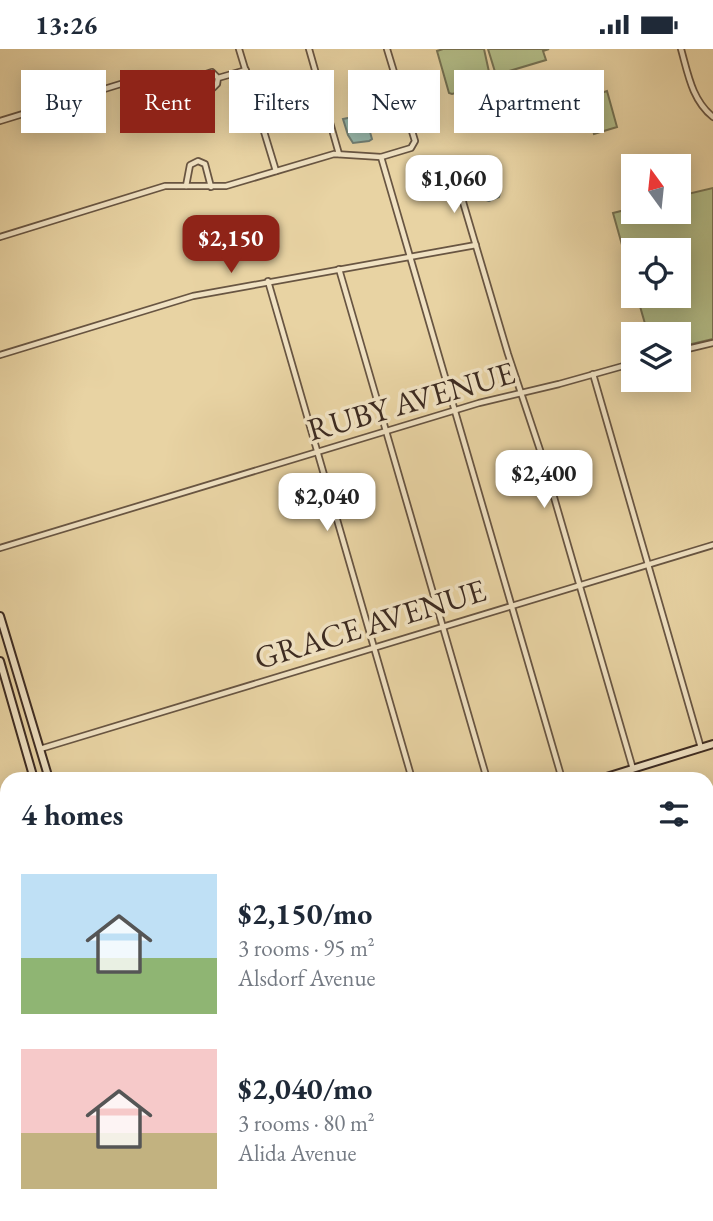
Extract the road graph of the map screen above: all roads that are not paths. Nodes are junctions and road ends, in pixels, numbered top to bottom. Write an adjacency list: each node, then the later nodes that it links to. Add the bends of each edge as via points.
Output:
1 (239, 49): 5 (street)
2 (309, 49): 12 (street)
3 (387, 49): 13 (street, via 415,141 411,148)
4 (681, 49): 9 (street, via 695,96)
5 (246, 70)
6 (229, 75): 7 (street)
7 (218, 78)
8 (120, 84): 10 (street)
9 (713, 117)
10 (0, 121)
11 (265, 133): 14 (street)
12 (339, 154): 13 (street); 14 (street)
13 (380, 157): 20 (street)
14 (276, 171): 17 (street)
15 (465, 181): 19 (street, via 463,202)
16 (186, 185): 17 (street); 17 (street, via 190,165 198,161 205,164); 18 (street, via 160,188)
17 (211, 187)
18 (0, 237)
19 (476, 245): 20 (street); 28 (street)
20 (410, 257): 21 (street); 29 (street)
21 (339, 269): 22 (street); 30 (street)
22 (268, 282): 25 (street, via 174,301); 31 (street)
23 (713, 343): 24 (street)
24 (691, 348)
25 (0, 355)
26 (621, 367): 27 (street, RUBY AVENUE)
27 (593, 375): 28 (street, RUBY AVENUE); 34 (street)
28 (521, 393): 29 (street, RUBY AVENUE); 35 (street)
29 (454, 410): 30 (street, RUBY AVENUE); 36 (street)
30 (385, 431): 31 (street, RUBY AVENUE); 38 (street)
31 (317, 451): 33 (street, RUBY AVENUE); 39 (street)
32 (713, 545): 34 (street, GRACE AVENUE)
33 (0, 548)
34 (648, 564): 35 (street, GRACE AVENUE); 43 (street)
35 (580, 585): 36 (street, GRACE AVENUE); 45 (street)
36 (511, 606): 38 (street, GRACE AVENUE); 50 (street)
37 (0, 616): 42 (main road)
38 (442, 627): 39 (street, GRACE AVENUE); 49 (street)
39 (374, 647): 42 (street, GRACE AVENUE); 48 (street)
40 (0, 661): 44 (main road)
41 (713, 744): 43 (main road)
42 (40, 748): 44 (main road, via 34,753); 47 (main road)
43 (701, 748): 45 (main road)
44 (25, 751): 46 (main road)
45 (633, 769): 51 (main road)
46 (32, 772)
47 (47, 772)
48 (410, 772)
49 (484, 772)
50 (560, 772)
51 (623, 772)

